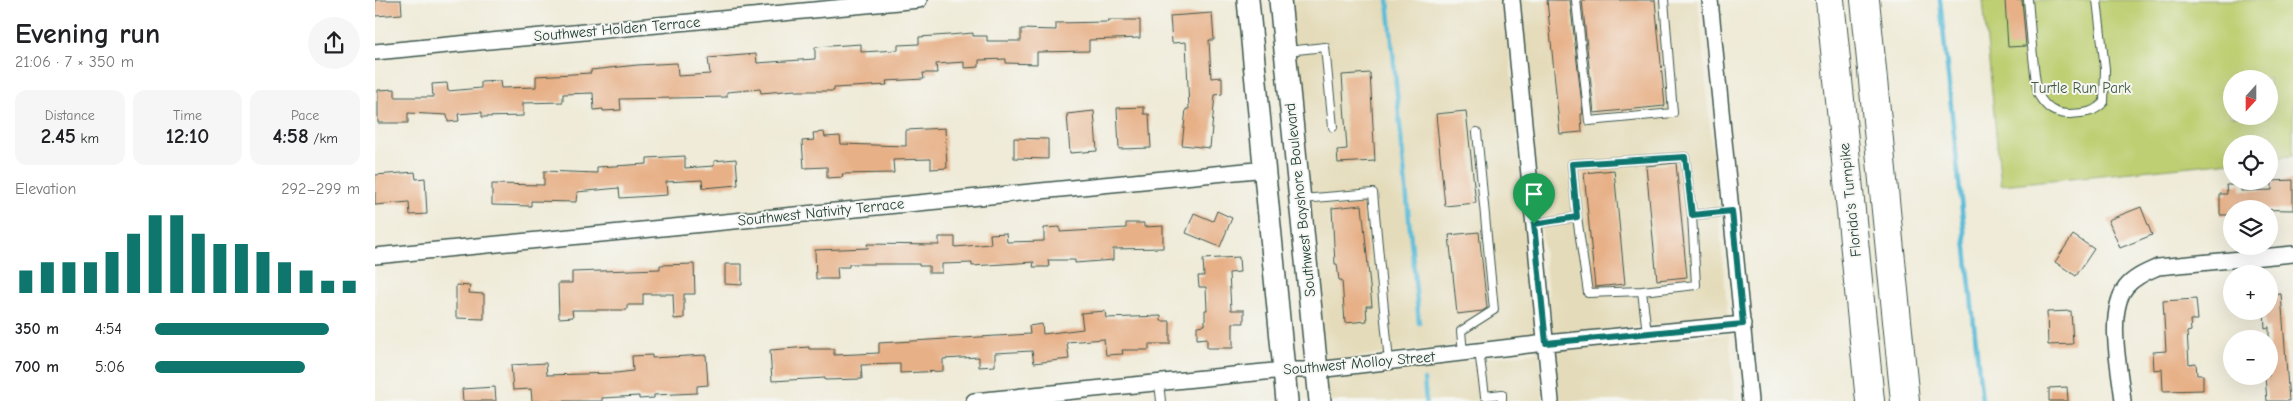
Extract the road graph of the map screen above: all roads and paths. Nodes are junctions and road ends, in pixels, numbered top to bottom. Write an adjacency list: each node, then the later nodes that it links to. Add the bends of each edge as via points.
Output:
1 (919, 0): 14 (street, Southwest Holden Terrace)
2 (1249, 0): 18 (main road, Southwest Bayshore Boulevard)
3 (1270, 0): 15 (main road, via 1280,114)
4 (1280, 0): 13 (main road, Southwest Bayshore Boulevard)
5 (1511, 0): 23 (street)
6 (1576, 0): 7 (lane, via 1589,121 1673,113)
7 (1664, 0)
8 (1711, 0): 20 (street)
9 (1830, 0): 43 (highway, Florida's Turnpike)
10 (1865, 0): 44 (highway)
11 (2029, 0): 12 (lane, via 2038,94 2057,114 2088,113 2104,102 2105,76)
12 (2097, 0)
13 (1285, 51): 15 (main road, Southwest Bayshore Boulevard); 16 (lane, via 1325,47)
14 (375, 52)
15 (1292, 127): 19 (main road, Southwest Bayshore Boulevard)
16 (1333, 127)
17 (1477, 132): 31 (lane, via 1494,310 1461,332)
18 (1266, 169): 25 (street, Southwest Nativity Terrace); 33 (main road, Southwest Bayshore Boulevard)
19 (1300, 199): 32 (lane, via 1373,193); 34 (main road, Southwest Bayshore Boulevard)
20 (1732, 211): 21 (lane); 27 (street)
21 (1692, 215): 22 (lane, via 1685,157 1572,164); 26 (lane, via 1696,285)
22 (1577, 217): 23 (lane); 26 (lane, via 1587,294)
23 (1534, 224): 29 (street)
24 (2293, 254): 45 (street, via 2158,267 2126,287 2117,304 2115,323)
25 (375, 256)
26 (1642, 290): 28 (lane)
27 (1743, 324): 28 (street, Southwest Molloy Street); 42 (street)
28 (1647, 333): 29 (street, Southwest Molloy Street)
29 (1546, 343): 30 (street, Southwest Molloy Street); 41 (street)
30 (1479, 351): 31 (street, Southwest Molloy Street); 40 (lane, via 1485,396 1502,394)
31 (1463, 353): 32 (street, Southwest Molloy Street)
32 (1389, 362): 34 (street, Southwest Molloy Street)
33 (1284, 370): 34 (street, Southwest Molloy Street); 35 (street, Southwest Molloy Street); 38 (main road, Southwest Bayshore Boulevard)
34 (1317, 370): 39 (main road, Southwest Bayshore Boulevard)
35 (1159, 383): 36 (street, Southwest Molloy Street); 37 (lane)
36 (974, 401)
37 (1161, 401)
38 (1287, 401)
39 (1320, 401)
40 (1502, 401)
41 (1551, 401)
42 (1751, 401)
43 (1870, 401)
44 (1905, 401)
45 (2123, 401)

